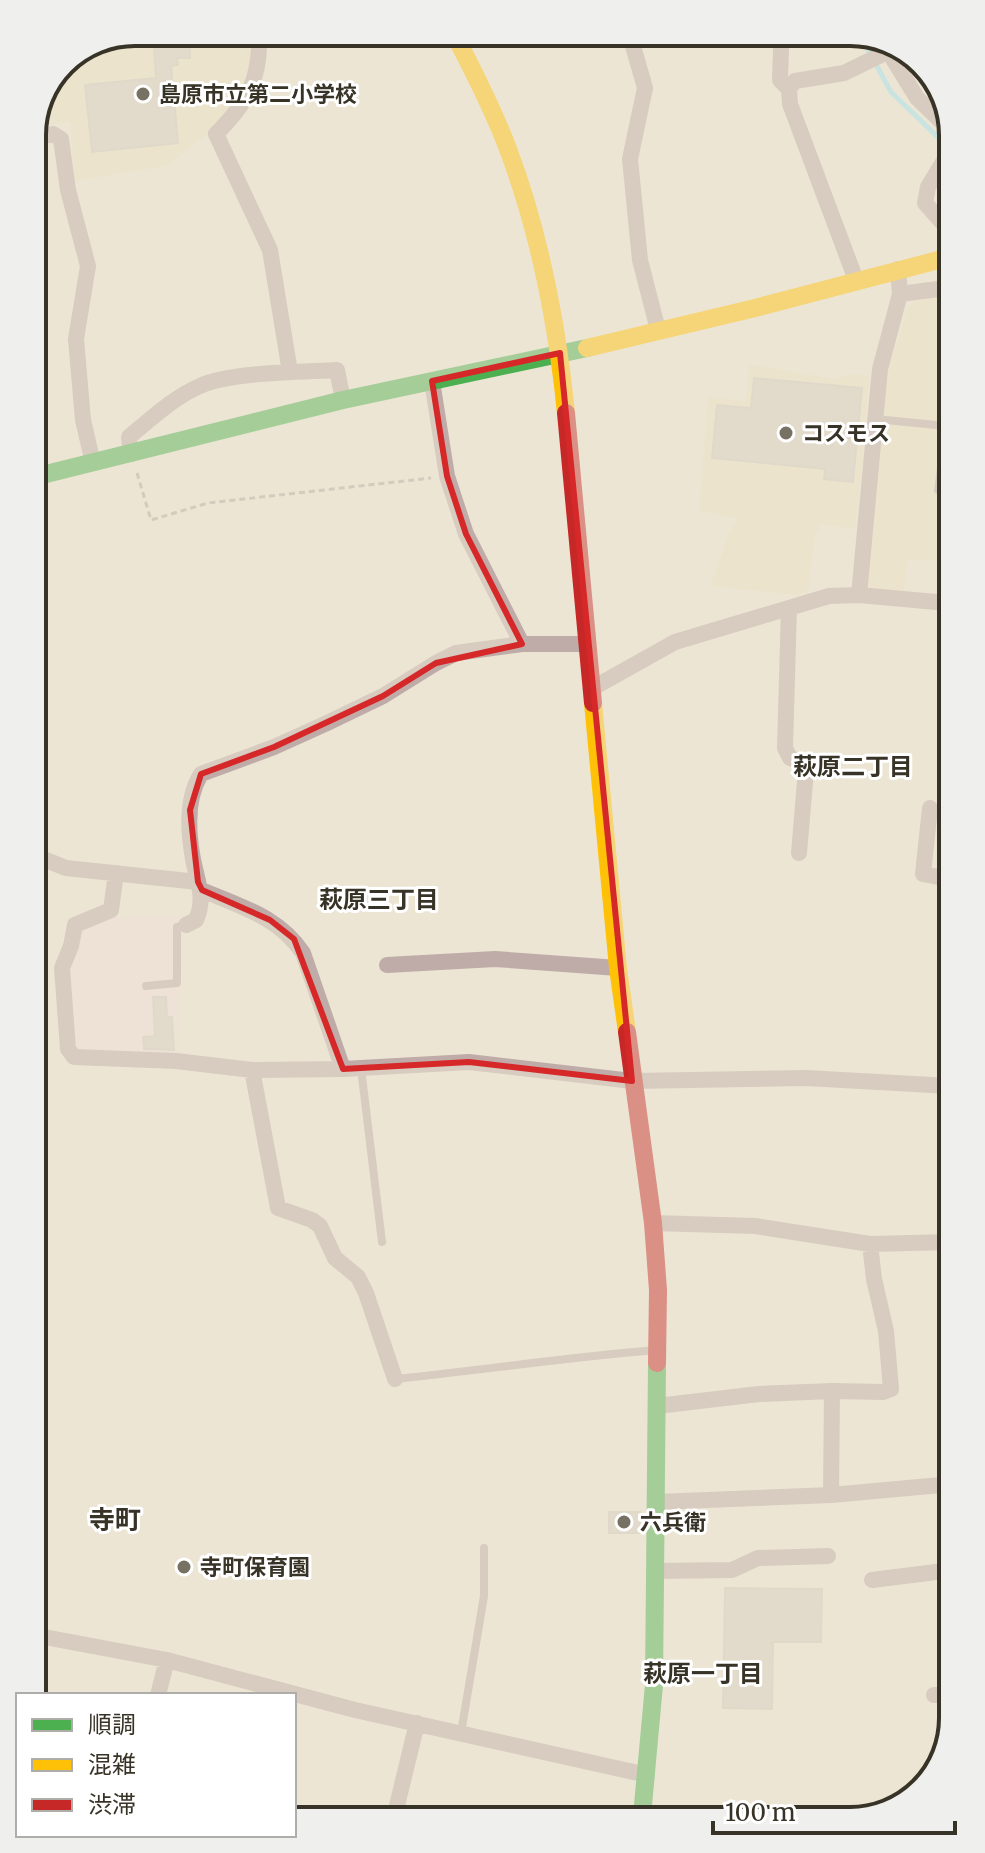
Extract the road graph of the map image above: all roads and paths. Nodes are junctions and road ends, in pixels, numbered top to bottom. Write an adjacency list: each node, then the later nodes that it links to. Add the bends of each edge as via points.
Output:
1 (260, 46): 18 (street, via 254,81 234,116 216,134 270,250)
2 (460, 46): 17 (street, via 514,166 547,279)
3 (633, 46): 16 (street, via 645,88 630,159 635,217)
4 (780, 46): 6 (street, via 780,80)
5 (878, 53): 6 (street, via 844,73 795,81); 7 (street)
6 (789, 89): 13 (street, via 790,104)
7 (937, 117)
8 (46, 135): 24 (street, via 61,139 88,266 76,339 83,420)
9 (939, 169): 10 (street, via 925,203)
10 (939, 219)
11 (939, 260): 12 (street)
12 (898, 269): 13 (street); 15 (street)
13 (856, 280): 16 (street)
14 (939, 289): 15 (street)
15 (900, 294): 21 (street, via 880,369)
16 (658, 330): 17 (street)
17 (560, 353): 19 (street); 31 (street)
18 (290, 372): 20 (street, via 337,370); 23 (street, via 197,387 129,437)
19 (432, 381): 20 (street); 26 (street)
20 (343, 400): 23 (street)
21 (876, 419): 22 (lane); 27 (street)
22 (939, 425)
23 (131, 454): 24 (street); 26 (path, via 151,520 208,503)
24 (93, 463): 25 (street)
25 (46, 474)
26 (447, 476): 30 (street, via 466,534)
27 (859, 595): 28 (street); 29 (street, via 829,596)
28 (939, 602)
29 (789, 608): 32 (street, via 675,642); 34 (street, via 785,748 806,770)
30 (522, 644): 31 (street); 38 (street, via 456,653 325,724 201,774 190,810 192,857)
31 (586, 644): 32 (street)
32 (591, 689): 41 (street)
33 (930, 808): 37 (street, via 923,874)
34 (799, 853)
35 (46, 860): 36 (street, via 66,868)
36 (116, 873): 38 (street); 45 (street, via 111,910 75,925 63,963 71,1055)
37 (939, 877)
38 (200, 886): 39 (street, via 199,912); 44 (street, via 270,920 294,939)
39 (186, 925): 42 (lane, via 177,927 177,983)
40 (387, 965): 41 (street, via 495,959)
41 (618, 968): 46 (street)
42 (146, 986)
43 (361, 1068): 44 (street); 46 (street, via 469,1062); 49 (lane)
44 (343, 1069): 45 (street)
45 (252, 1070): 53 (street, via 278,1208 320,1226 335,1258 358,1277)
46 (632, 1081): 47 (street, via 806,1078); 48 (street)
47 (939, 1085)
48 (653, 1223): 51 (street, via 755,1226); 52 (street)
49 (382, 1242)
50 (939, 1242): 51 (street)
51 (870, 1244): 54 (street, via 891,1389)
52 (658, 1350): 53 (lane); 55 (street)
53 (395, 1379)
54 (832, 1391): 55 (street); 57 (street)
55 (657, 1406): 58 (street)
56 (939, 1485): 57 (street)
57 (831, 1495): 58 (street)
58 (656, 1502): 61 (street)
59 (484, 1548): 70 (lane, via 484,1596)
60 (828, 1556): 61 (street, via 758,1558 732,1570)
61 (655, 1571): 71 (street)
62 (939, 1572): 63 (street)
63 (872, 1580)
64 (46, 1637): 65 (street)
65 (167, 1660): 66 (street); 67 (street)
66 (159, 1693)
67 (291, 1693)
68 (296, 1694): 69 (street)
69 (417, 1723): 70 (street); 72 (street)
70 (461, 1734): 71 (street)
71 (647, 1775): 73 (street)
72 (397, 1807)
73 (643, 1807)

